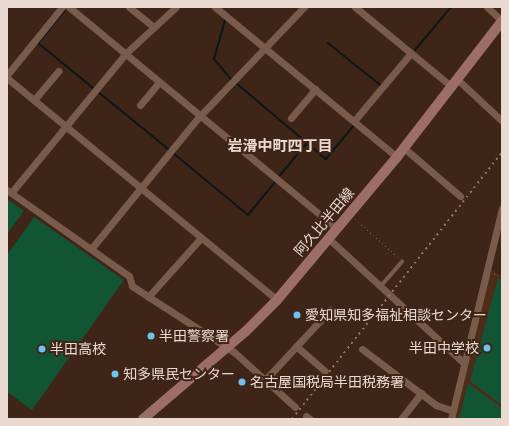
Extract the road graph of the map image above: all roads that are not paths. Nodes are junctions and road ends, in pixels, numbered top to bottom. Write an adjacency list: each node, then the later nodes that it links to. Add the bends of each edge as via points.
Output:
1 (62, 7): 15 (street)
2 (69, 7): 13 (street)
3 (129, 7): 10 (street)
4 (176, 7): 10 (street)
5 (216, 7): 11 (street)
6 (304, 7): 11 (street)
7 (355, 7): 12 (street)
8 (487, 7): 9 (street)
9 (502, 21): 18 (main road, 阿久比半田線)
10 (154, 27): 13 (street)
11 (265, 48): 19 (street); 22 (street)
12 (411, 53): 18 (street); 25 (street)
13 (125, 54): 17 (street); 26 (street)
14 (58, 71): 20 (street)
15 (7, 74)
16 (7, 78): 20 (street)
17 (159, 82): 21 (street); 22 (street)
18 (454, 83): 24 (street); 27 (main road, 阿久比半田線)
19 (315, 89): 23 (street); 25 (street)
20 (34, 100): 26 (street)
21 (140, 105)
22 (200, 116): 29 (street); 33 (street)
23 (291, 118)
24 (502, 121)
25 (354, 122): 28 (street)
26 (66, 126): 29 (street); 30 (street)
27 (404, 148): 28 (main road, 阿久比半田線); 31 (street)
28 (397, 156): 33 (main road, 阿久比半田線)
29 (140, 188): 34 (street); 36 (street)
30 (9, 191): 36 (street)
31 (460, 196)
32 (502, 208): 45 (street)
33 (337, 229): 35 (main road, 阿久比半田線)
34 (201, 238): 39 (street); 40 (street)
35 (329, 239): 38 (street); 40 (main road, 阿久比半田線)
36 (91, 249): 39 (street, via 129,276 132,286)
37 (402, 262): 38 (lane)
38 (381, 286): 45 (street)
39 (148, 297): 43 (street)
40 (277, 300): 43 (main road, 阿久比半田線)
41 (330, 310): 42 (street)
42 (296, 346): 46 (street); 47 (street)
43 (227, 348): 47 (street); 51 (main road, 阿久比半田線)
44 (362, 349): 48 (street)
45 (464, 363): 50 (street)
46 (325, 371)
47 (265, 380): 49 (street)
48 (421, 393): 50 (street); 52 (street)
49 (296, 407)
50 (453, 411): 53 (street)
51 (144, 419)
52 (401, 419)
53 (451, 419)

